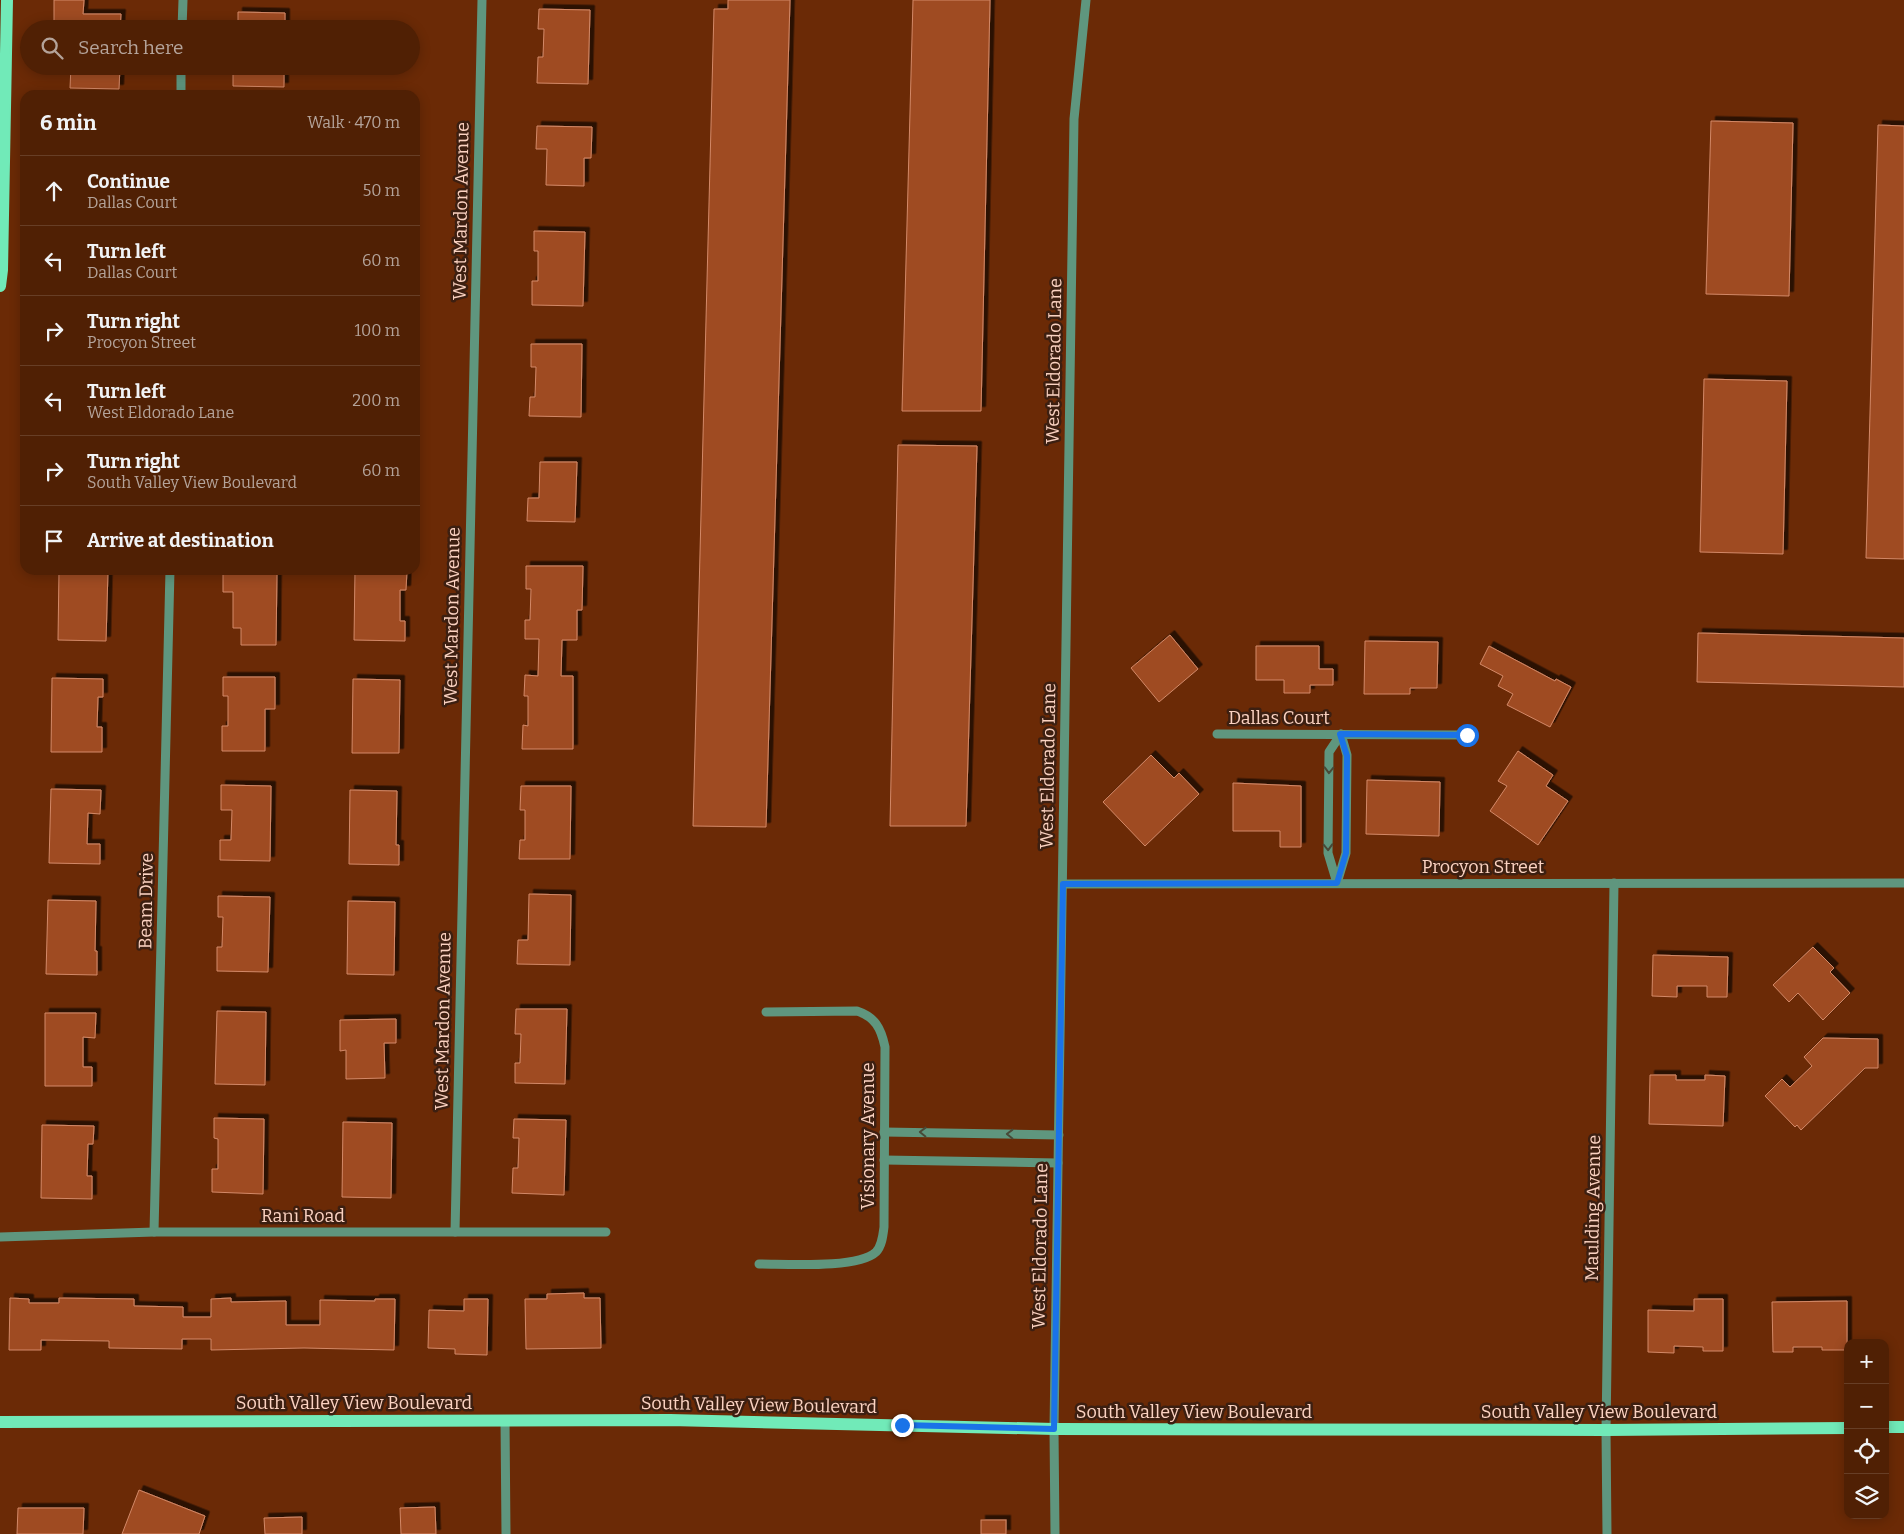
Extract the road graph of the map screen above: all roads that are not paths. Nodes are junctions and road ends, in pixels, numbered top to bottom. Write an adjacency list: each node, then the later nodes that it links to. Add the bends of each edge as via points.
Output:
1 (7, 0): 8 (main road)
2 (183, 0): 5 (street)
3 (482, 0): 23 (street, West Mardon Avenue)
4 (1086, 0): 15 (street, West Eldorado Lane, via 1074,119)
5 (182, 20)
6 (181, 75): 7 (street)
7 (181, 90)
8 (0, 286)
9 (170, 575): 22 (street, Beam Drive)
10 (1217, 734): 11 (street, Dallas Court)
11 (1340, 734): 12 (street, Dallas Court); 13 (street, Dallas Court, via 1347,756 1346,853); 13 (street, Dallas Court, one-way to 13, via 1329,752 1328,853)
12 (1467, 735)
13 (1337, 883): 15 (street, Procyon Street); 16 (street, Procyon Street)
14 (1904, 883): 16 (street, Procyon Street)
15 (1063, 884): 19 (street, West Eldorado Lane)
16 (1614, 884): 33 (street, Maulding Avenue)
17 (766, 1012): 18 (street, Visionary Avenue, via 857,1011 876,1022 885,1047)
18 (884, 1132): 19 (street, one-way to 18); 20 (street, Visionary Avenue)
19 (1059, 1135): 21 (street, West Eldorado Lane)
20 (884, 1160): 21 (street); 26 (street, Visionary Avenue, via 884,1226 878,1251 866,1259 850,1263)
21 (1058, 1163): 32 (street, West Eldorado Lane)
22 (154, 1232): 23 (street, Rani Road); 25 (street, Rani Road)
23 (455, 1232): 24 (street, Rani Road)
24 (606, 1232)
25 (0, 1236)
26 (759, 1264)
27 (504, 1420): 28 (main road, South Valley View Boulevard); 32 (main road, South Valley View Boulevard, via 680,1420); 34 (street)
28 (0, 1422)
29 (1889, 1427): 30 (main road)
30 (1904, 1427)
31 (1844, 1428): 33 (main road, South Valley View Boulevard)
32 (1054, 1429): 33 (main road, South Valley View Boulevard); 35 (street, West Eldorado Lane)
33 (1606, 1430): 36 (street, Maulding Avenue)
34 (506, 1534)
35 (1055, 1534)
36 (1607, 1534)

